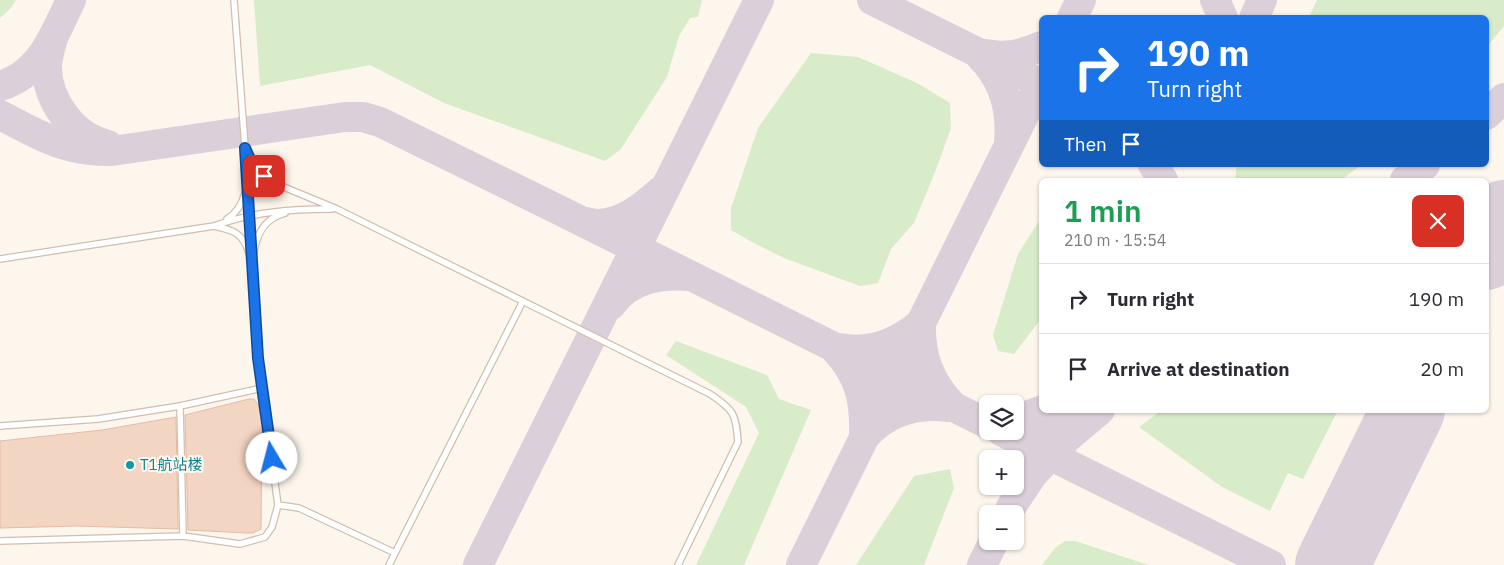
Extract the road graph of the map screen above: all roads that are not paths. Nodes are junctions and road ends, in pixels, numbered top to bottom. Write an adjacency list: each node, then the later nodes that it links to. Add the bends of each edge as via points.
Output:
1 (234, 0): 2 (lane)
2 (245, 148): 3 (lane); 5 (lane, via 254,168 274,183)
3 (247, 187): 6 (lane); 7 (lane, via 242,203 233,215)
4 (303, 209): 5 (lane); 6 (lane); 9 (lane, via 279,215 265,223 257,237)
5 (337, 209): 10 (lane)
6 (249, 215): 7 (lane); 9 (lane)
7 (214, 226): 8 (lane); 9 (lane, via 240,236)
8 (0, 260)
9 (252, 261): 11 (lane)
10 (523, 301): 17 (lane); 19 (lane, via 710,394 732,412 737,422 738,442)
11 (262, 388): 12 (lane); 14 (lane)
12 (180, 406): 13 (lane, via 98,419); 15 (lane)
13 (0, 426)
14 (278, 505): 15 (lane, via 272,526 265,537 256,540 240,544); 17 (lane, via 299,508)
15 (183, 536): 16 (lane)
16 (0, 540)
17 (395, 553): 18 (lane)
18 (390, 565)
19 (678, 565)

